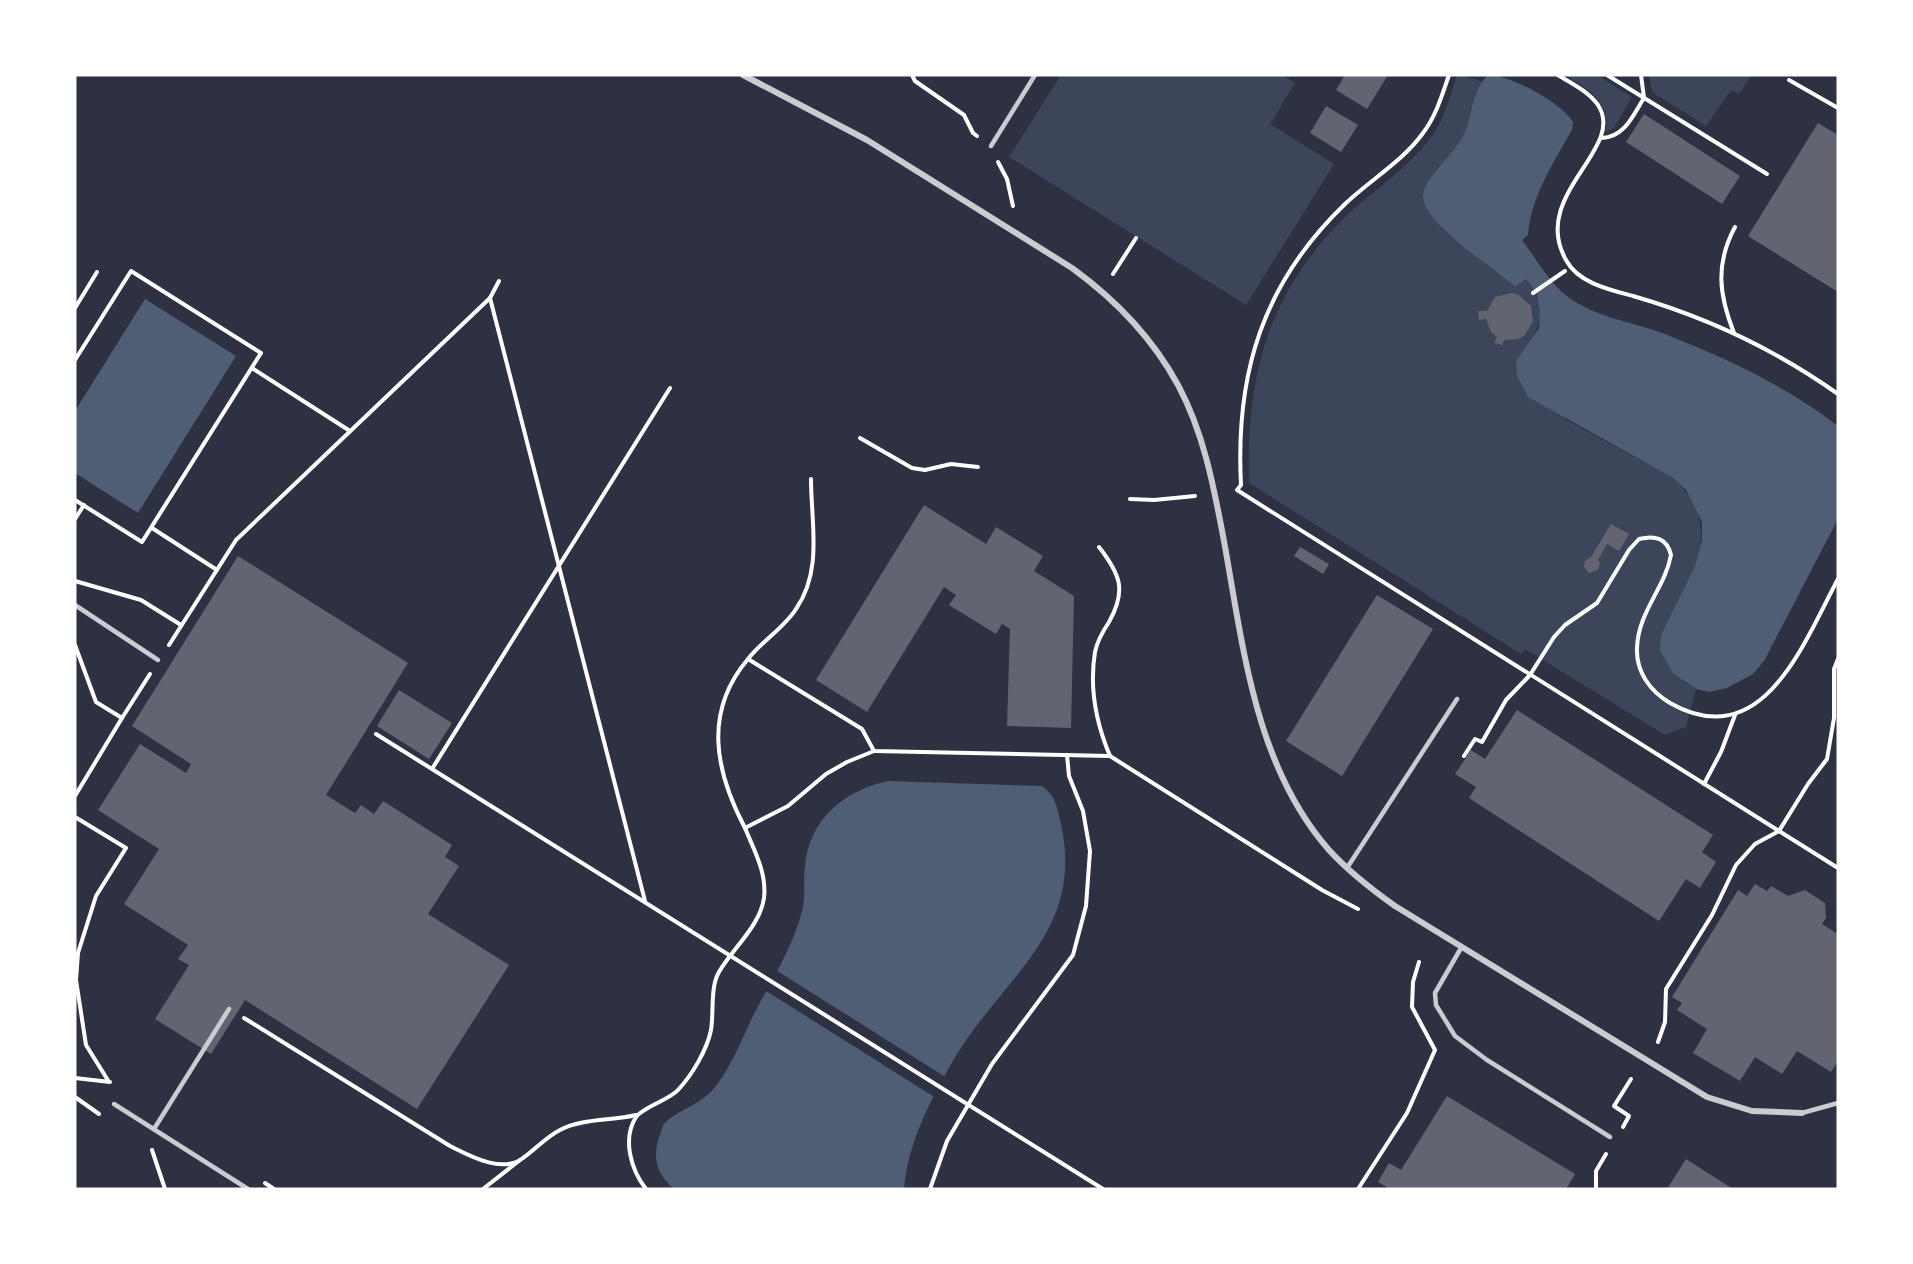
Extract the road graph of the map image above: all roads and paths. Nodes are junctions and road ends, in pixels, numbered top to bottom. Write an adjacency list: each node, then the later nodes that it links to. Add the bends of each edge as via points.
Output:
1 (743, 75): 65 (street, via 867,140 1062,262 1103,291 1141,329 1178,386 1204,451 1247,670 1264,731 1294,798 1328,849)
2 (912, 75): 12 (path, via 964,114 973,133)
3 (1035, 75): 12 (lane)
4 (1449, 75): 51 (path, via 1422,136 1326,224 1295,261 1278,290 1245,381 1239,436 1241,485 1237,490)
5 (1558, 75): 11 (path, via 1584,91 1598,106 1603,119)
6 (1607, 75): 9 (path)
7 (1641, 75): 9 (path)
8 (1789, 80): 10 (path)
9 (1644, 98): 11 (path, via 1623,130); 13 (path)
10 (1838, 108)
11 (1602, 138): 24 (path, via 1559,212 1559,241 1570,268 1602,286)
12 (991, 146): 14 (path, via 1007,179)
13 (1767, 174)
14 (1013, 206)
15 (1735, 227): 24 (path, via 1724,252 1719,279)
16 (1136, 238): 19 (path)
17 (1565, 271): 21 (path)
18 (97, 272): 23 (path)
19 (1113, 274)
20 (499, 281): 22 (path)
21 (1533, 293)
22 (489, 298): 29 (path); 40 (path)
23 (75, 308)
24 (1735, 333): 28 (path)
25 (75, 360): 26 (path, via 131,271 261,353)
26 (252, 368): 29 (path); 38 (path)
27 (670, 388): 40 (path)
28 (1838, 394)
29 (350, 431): 41 (path, via 236,540)
30 (860, 438): 31 (path, via 912,468 925,470 951,464)
31 (978, 467)
32 (811, 479): 48 (path, via 814,564 809,587 795,611)
33 (1195, 496): 34 (path)
34 (1130, 499)
35 (75, 500): 36 (path)
36 (84, 505): 37 (path); 38 (path, via 142,542)
37 (75, 519)
38 (152, 528): 41 (path)
39 (1099, 547): 57 (path, via 1119,578 1114,612 1095,649 1093,673 1096,717)
40 (559, 565): 59 (path); 67 (path)
41 (216, 570): 44 (path)
42 (1838, 579): 53 (path, via 1775,687)
43 (75, 581): 46 (path, via 141,600)
44 (200, 595)
45 (75, 605): 50 (lane)
46 (181, 626)
47 (75, 645): 61 (path, via 96,702 122,718)
48 (748, 659): 55 (path, via 862,729); 63 (path, via 727,693 717,747 722,776)
49 (1838, 659): 64 (path, via 1827,759)
50 (159, 660)
51 (1530, 675): 53 (path, via 1559,631 1597,603 1633,544 1645,537 1659,538 1665,541 1671,555 1639,628 1640,670 1650,687 1678,707 1707,715); 58 (path, via 1506,700 1482,742 1475,739); 60 (path)
52 (1456, 699): 65 (lane)
53 (1735, 716): 60 (path)
54 (376, 734): 59 (path)
55 (874, 751): 56 (path); 63 (path, via 826,774 788,806)
56 (1067, 755): 57 (path); 78 (path, via 1090,851 1086,906 1073,955)
57 (1110, 756): 68 (path)
58 (1464, 756)
59 (432, 769): 67 (path)
60 (1704, 784): 64 (path)
61 (75, 796)
62 (75, 817): 74 (path, via 126,848 96,896 78,953 77,996 86,1045)
63 (745, 828): 70 (path, via 761,865 764,898)
64 (1779, 831): 66 (path); 73 (path, via 1755,844 1736,866 1712,915 1666,989 1665,1022)
65 (1347, 868): 69 (street, via 1395,906)
66 (1838, 868)
67 (645, 902): 70 (path)
68 (1358, 909)
69 (1461, 948): 79 (street, via 1707,1097 1752,1111); 83 (lane, via 1436,993 1439,1012 1455,1036)
70 (732, 956): 78 (path); 81 (path, via 718,973 711,1032 697,1062 677,1091)
71 (1419, 962): 92 (path, via 1412,1007 1435,1050 1407,1113)
72 (229, 1009): 82 (lane); 85 (path, via 450,1146 480,1161)
73 (1658, 1042)
74 (109, 1082)
75 (75, 1097): 80 (path)
76 (1838, 1103): 79 (lane)
77 (114, 1104): 82 (lane)
78 (967, 1104): 90 (path, via 947,1141); 91 (path)
79 (1802, 1113)
80 (100, 1115)
81 (637, 1115): 85 (path, via 587,1121 560,1130); 89 (path, via 629,1153 637,1178)
82 (154, 1129): 87 (lane)
83 (1610, 1137)
84 (143, 1144): 86 (path, via 152,1150)
85 (522, 1160): 88 (path)
86 (165, 1189)
87 (248, 1189)
88 (483, 1189)
89 (646, 1189)
90 (930, 1189)
91 (1103, 1189)
92 (1358, 1189)

